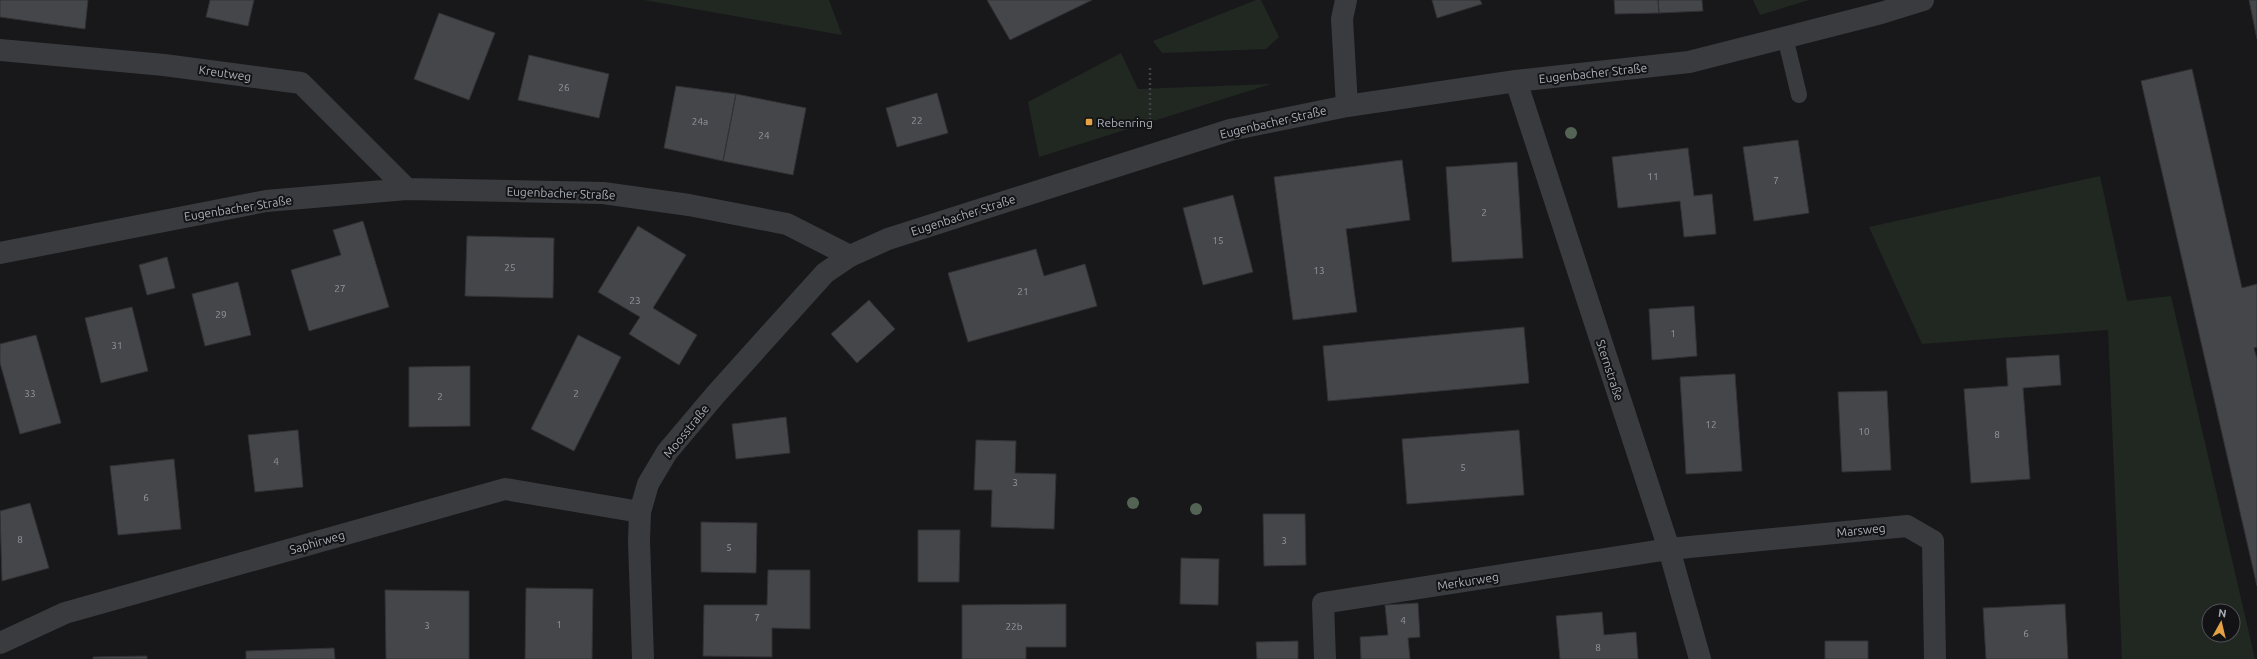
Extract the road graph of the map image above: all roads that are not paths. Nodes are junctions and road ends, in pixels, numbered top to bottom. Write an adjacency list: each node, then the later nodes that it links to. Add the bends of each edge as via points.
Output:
1 (1346, 0): 7 (street, via 1342,19)
2 (1923, 0): 3 (street, Eugenbacher Straße)
3 (1785, 37): 5 (street, Eugenbacher Straße, via 1689,62); 6 (lane)
4 (0, 50): 8 (street, Kreutweg, via 164,65 301,83)
5 (1516, 81): 7 (street, Eugenbacher Straße); 12 (street, Sternstraße)
6 (1799, 95)
7 (1347, 106): 10 (street, Eugenbacher Straße, via 1230,130 888,239)
8 (407, 189): 9 (street, Eugenbacher Straße, via 266,201); 10 (street, Eugenbacher Straße, via 603,193 689,205 786,224)
9 (0, 253)
10 (850, 256): 11 (street, Moosstraße, via 825,273 667,452 648,484)
11 (640, 512): 13 (street, Saphirweg, via 505,489 65,613); 14 (street, Moosstraße)
12 (1669, 549): 15 (street, Merkurweg, via 1323,603); 16 (street, Sternstraße); 17 (street, Marsweg, via 1907,526 1933,541)
13 (0, 643)
14 (643, 659)
15 (1325, 659)
16 (1700, 659)
17 (1935, 659)

